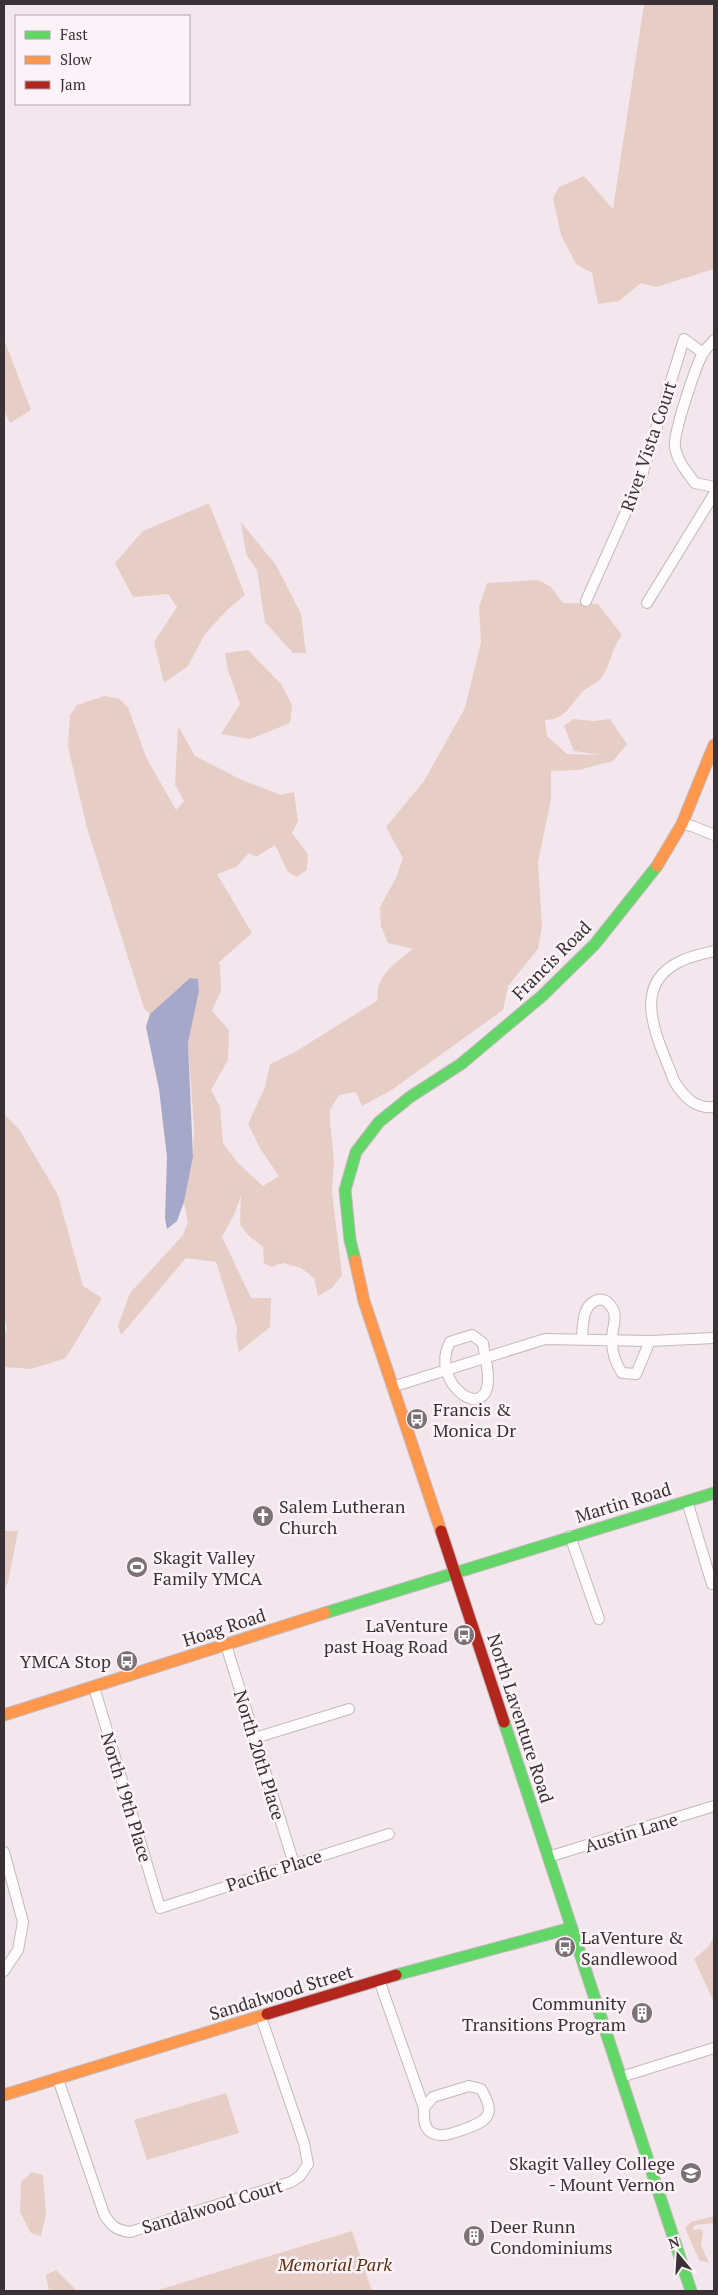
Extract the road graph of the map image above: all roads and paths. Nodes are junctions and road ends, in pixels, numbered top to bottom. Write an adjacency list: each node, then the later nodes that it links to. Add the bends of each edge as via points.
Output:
1 (714, 340): 2 (street)
2 (704, 353): 3 (street, via 674,446 680,464 695,483); 5 (street, River Vista Court, via 684,339 641,478)
3 (714, 487)
4 (714, 494): 6 (street)
5 (586, 601)
6 (647, 603)
7 (714, 745): 8 (street, Francis Road)
8 (682, 824): 9 (street); 12 (street, Francis Road, via 660,862 588,950 502,1031 379,1122)
9 (714, 835)
10 (714, 951): 11 (street, via 680,961 670,968 651,994 650,1008 679,1090 699,1107)
11 (714, 1107)
12 (356, 1152): 19 (street, North Laventure Road, via 345,1190 350,1240 364,1301)
13 (714, 1338): 16 (street)
14 (582, 1339): 15 (street); 15 (street, via 588,1305 597,1299 604,1300 614,1315 616,1326); 17 (street, via 545,1339)
15 (611, 1339): 16 (street); 16 (street, via 616,1364 622,1373 636,1374)
16 (650, 1341)
17 (485, 1358): 18 (street); 18 (street, via 483,1343 472,1335 461,1337 450,1342 446,1349); 18 (street, via 487,1387 475,1399 465,1398 458,1392)
18 (446, 1370): 19 (street)
19 (392, 1387): 23 (street, North Laventure Road)
20 (714, 1493): 21 (street, Martin Road)
21 (686, 1501): 22 (street, Martin Road); 24 (street, Martin Road)
22 (570, 1536): 23 (street, Martin Road); 25 (street, Martin Road)
23 (456, 1573): 26 (street, Hoag Road); 34 (street, North Laventure Road)
24 (712, 1584)
25 (599, 1619)
26 (226, 1646): 27 (street, Hoag Road); 30 (street, North 20th Place)
27 (94, 1687): 29 (street, Hoag Road); 36 (street, North 19th Place)
28 (349, 1709): 30 (street)
29 (4, 1715)
30 (255, 1738): 35 (street, North 20th Place)
31 (714, 1806): 34 (street, Austin Lane)
32 (389, 1834): 35 (street, Pacific Place)
33 (4, 1852): 38 (street, via 22,1922 18,1950)
34 (548, 1858): 37 (street, North Laventure Road)
35 (294, 1864): 36 (street, Pacific Place)
36 (160, 1908)
37 (571, 1928): 39 (street, Sandalwood Street); 42 (street, North Laventure Road)
38 (4, 1971)
39 (378, 1980): 40 (street, Sandalwood Street); 45 (street)
40 (261, 2017): 43 (street, Sandalwood Street); 43 (street, Sandalwood Court, via 304,2143 308,2164 291,2182 140,2229 119,2231 104,2214)
41 (714, 2048): 42 (street)
42 (621, 2078): 46 (street, North Laventure Road)
43 (58, 2079): 44 (street, Sandalwood Street)
44 (4, 2095)
45 (424, 2108): 45 (street, via 424,2122 432,2133 444,2136 481,2124 489,2109 481,2089 469,2086 433,2097)
46 (692, 2291)

